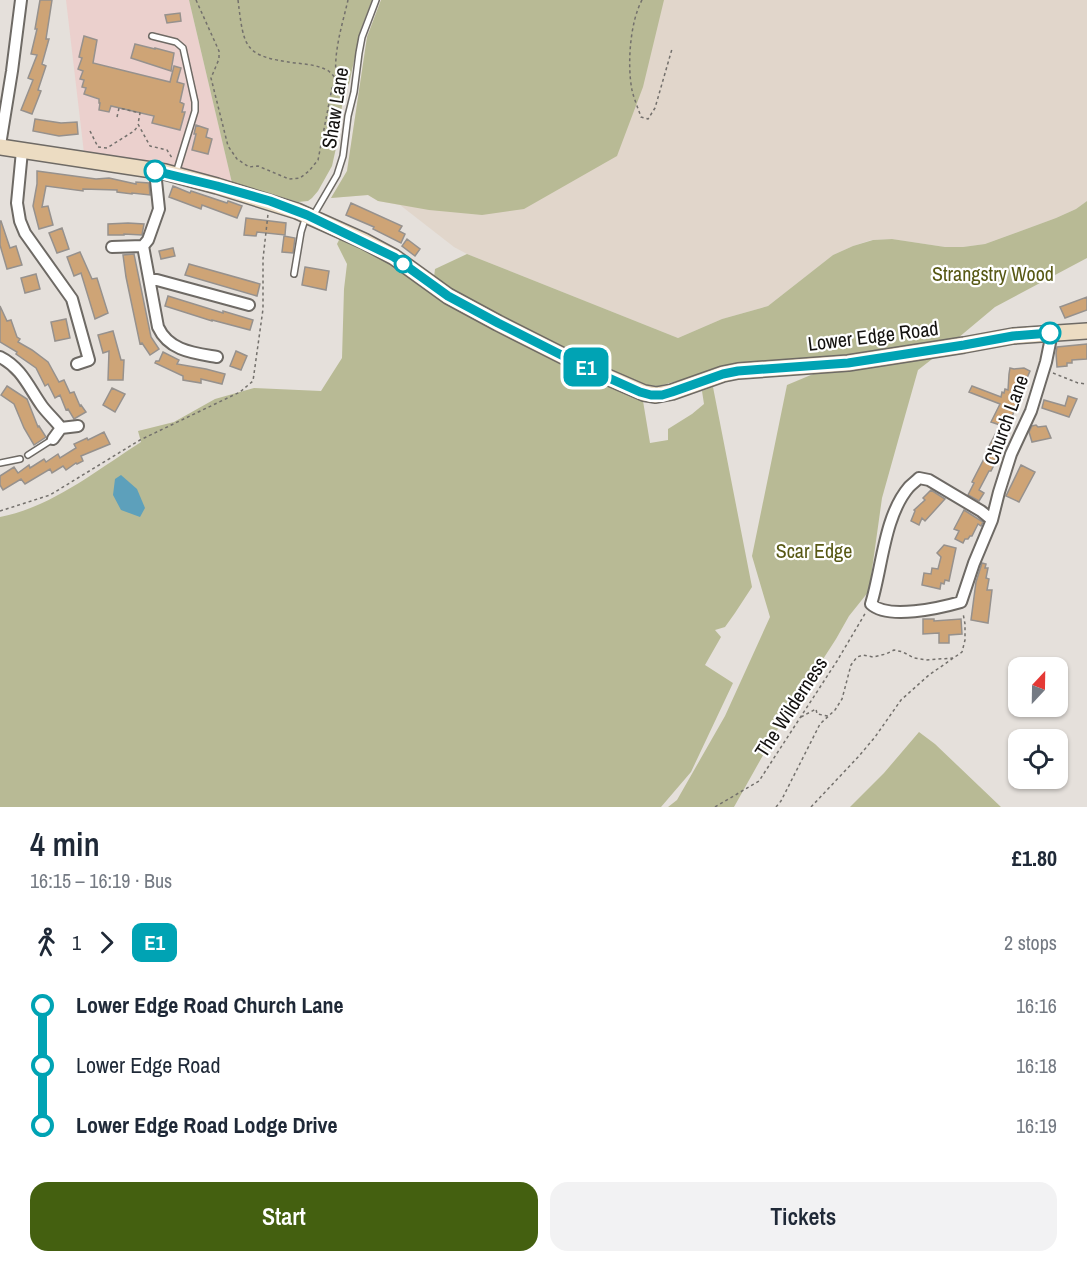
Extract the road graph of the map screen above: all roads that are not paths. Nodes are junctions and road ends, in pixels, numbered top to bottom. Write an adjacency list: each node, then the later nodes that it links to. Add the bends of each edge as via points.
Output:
1 (21, 0): 4 (street)
2 (376, 0): 8 (lane, Shaw Lane, via 362,37 340,166)
3 (152, 36): 6 (lane, via 181,46 194,94 195,111)
4 (0, 146): 5 (street, Lower Edge Road)
5 (22, 151): 7 (street, Lower Edge Road); 18 (street, via 17,203 20,221 72,299 89,360)
6 (177, 170): 7 (street, Lower Edge Road); 8 (street, Lower Edge Road)
7 (155, 171): 9 (street, via 159,209)
8 (309, 216): 11 (lane, Shaw Lane, via 301,232); 15 (street, Lower Edge Road, via 394,257 448,296 517,333 651,395 738,371 848,363)
9 (143, 246): 10 (street); 12 (street)
10 (112, 247)
11 (294, 274)
12 (150, 280): 13 (street); 17 (street, via 158,327 164,337 182,350)
13 (249, 305)
14 (1087, 331): 15 (street, Lower Edge Road)
15 (1052, 333): 25 (street, Church Lane, via 1031,411 1011,454)
16 (0, 357): 20 (street, via 19,371)
17 (217, 357)
18 (77, 364)
19 (78, 426): 20 (street)
20 (61, 428): 21 (street)
21 (52, 439): 22 (lane)
22 (28, 455)
23 (20, 459): 24 (lane)
24 (0, 464)
25 (992, 520): 25 (street, Church Lane, via 929,480 919,478 908,488 895,511 871,604 888,612 961,603)

